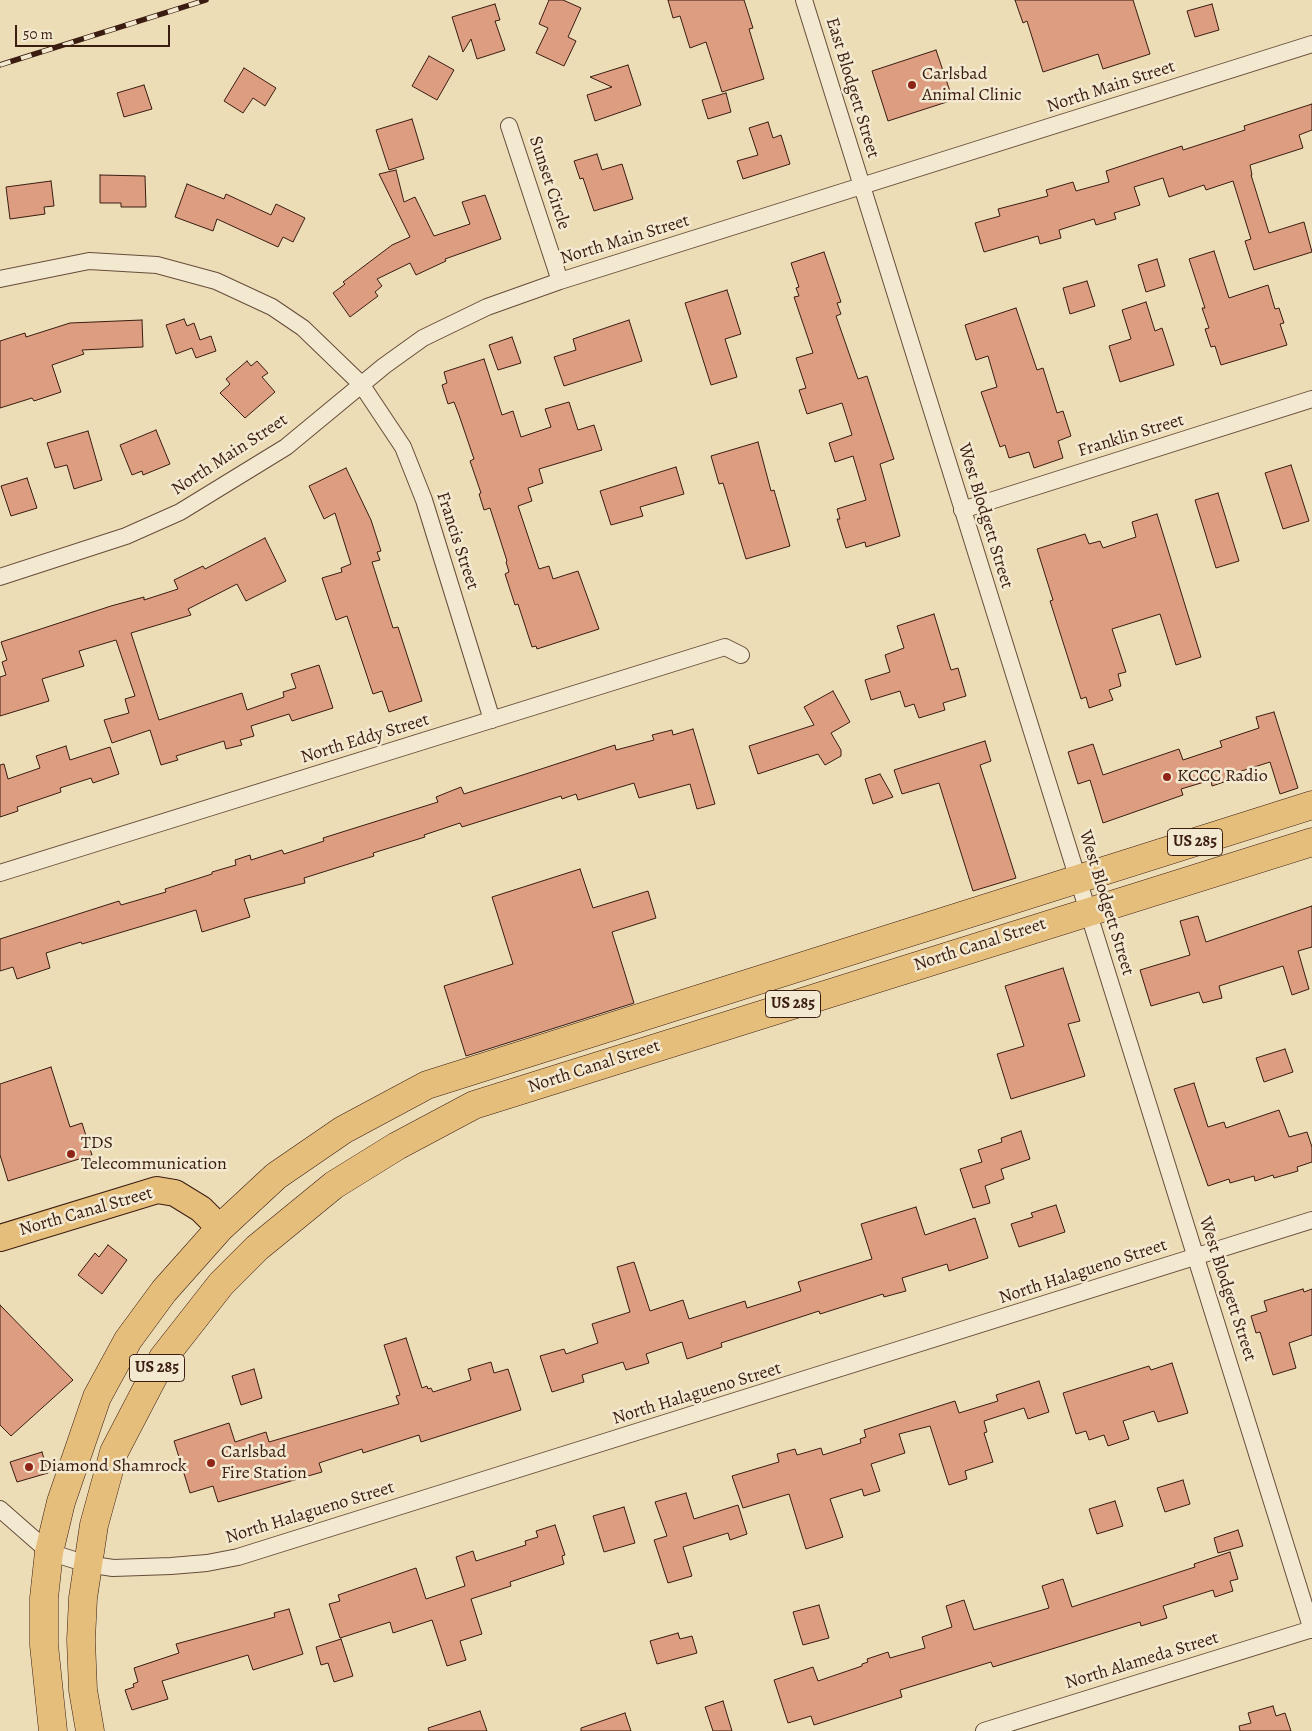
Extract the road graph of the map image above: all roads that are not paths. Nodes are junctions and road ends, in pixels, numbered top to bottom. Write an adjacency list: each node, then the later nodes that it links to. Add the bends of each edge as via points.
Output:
1 (804, 0): 4 (street, East Blodgett Street)
2 (1312, 44): 4 (street, North Main Street)
3 (509, 126): 6 (street, Sunset Circle)
4 (862, 187): 6 (street, North Main Street); 9 (street, West Blodgett Street)
5 (0, 279): 7 (street, Francis Street, via 89,260 156,265 194,274 272,307 303,328)
6 (560, 281): 7 (street, North Main Street, via 486,307 444,326)
7 (361, 384): 10 (street, North Main Street, via 286,447 180,512 126,536); 12 (street, Francis Street, via 403,447 424,500)
8 (1312, 400): 9 (street, Franklin Street)
9 (962, 510): 16 (street, West Blodgett Street)
10 (0, 577)
11 (741, 655): 12 (street, North Eddy Street, via 725,647)
12 (492, 720): 15 (street, North Eddy Street)
13 (1312, 805): 16 (highway, North Canal Street / US 285)
14 (1312, 842): 17 (highway, North Canal Street / US 285)
15 (0, 873)
16 (1077, 878): 17 (street, West Blodgett Street); 20 (highway, North Canal Street / US 285, via 427,1085 370,1114 318,1146 276,1176)
17 (1088, 911): 18 (highway, North Canal Street / US 285, via 474,1105 361,1168); 22 (street, West Blodgett Street)
18 (296, 1214): 20 (highway, via 249,1231 231,1233); 25 (highway, North Canal Street / US 285, via 221,1284 163,1358 114,1452)
19 (1312, 1220): 22 (street, North Halagueno Street)
20 (220, 1228): 21 (main road, North Canal Street, via 201,1209 175,1193 157,1190); 24 (highway, North Canal Street / US 285, via 164,1291 111,1368 78,1448)
21 (0, 1238)
22 (1196, 1257): 25 (street, North Halagueno Street, via 238,1557 171,1566 113,1568); 26 (street, West Blodgett Street)
23 (0, 1509): 24 (street)
24 (49, 1552): 25 (street, North Halagueno Street); 27 (highway, US 285, via 44,1598 44,1645)
25 (87, 1564): 28 (highway, US 285, via 81,1640 83,1690)
26 (1312, 1629): 29 (street, North Alameda Street)
27 (53, 1731)
28 (90, 1731)
29 (984, 1731)

